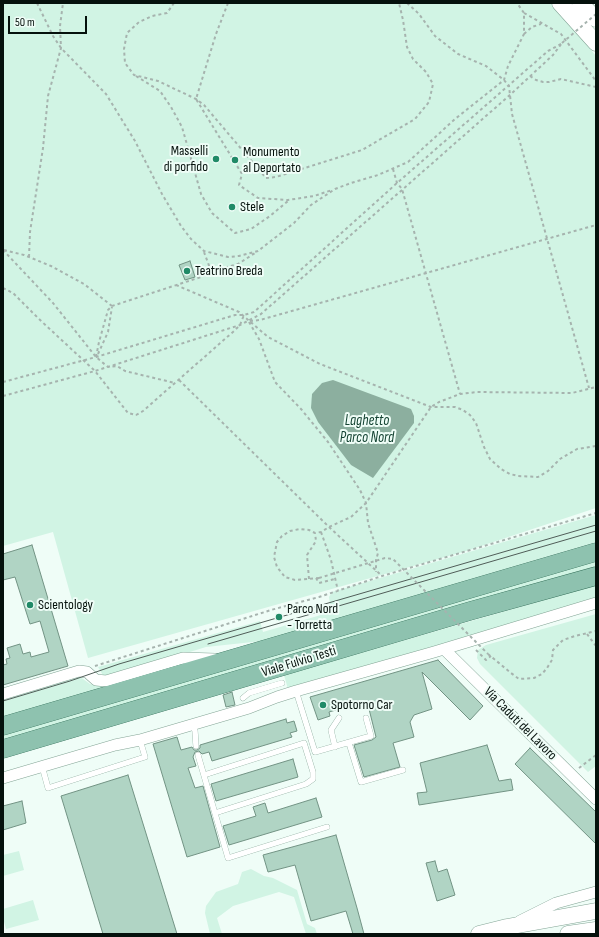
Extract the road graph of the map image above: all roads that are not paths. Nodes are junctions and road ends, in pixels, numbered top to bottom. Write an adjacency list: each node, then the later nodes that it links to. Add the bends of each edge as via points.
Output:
1 (560, 3): 4 (street)
2 (580, 3): 3 (street)
3 (596, 19)
4 (596, 43)
5 (596, 552): 9 (main road, Viale Fulvio Testi)
6 (596, 576): 24 (main road, Viale Fulvio Testi)
7 (596, 603): 8 (street, Viale Fulvio Testi)
8 (444, 649): 12 (street, Viale Fulvio Testi); 30 (street, Via Caduti del Lavoro)
9 (227, 660): 13 (street, Viale Fulvio Testi, via 183,658 106,681 96,680 87,672 79,671); 19 (main road, Viale Fulvio Testi)
10 (282, 683): 11 (lane)
11 (262, 689): 14 (lane); 15 (lane)
12 (296, 691): 15 (street, Viale Fulvio Testi); 23 (lane, via 315,752)
13 (3, 694)
14 (243, 698)
15 (266, 701): 18 (street, Viale Fulvio Testi)
16 (339, 718): 23 (lane, via 331,730)
17 (366, 718): 21 (lane, via 371,736)
18 (193, 724): 20 (street, Viale Fulvio Testi); 22 (lane)
19 (3, 726)
20 (140, 740): 26 (street, Viale Fulvio Testi); 26 (lane, via 145,758 48,788)
21 (349, 743): 23 (lane); 27 (lane, via 361,782)
22 (196, 746)
23 (335, 747)
24 (3, 749)
25 (198, 755): 28 (lane)
26 (42, 766): 29 (street, Viale Fulvio Testi)
27 (403, 770)
28 (204, 775): 31 (lane); 31 (lane, via 304,743 313,772 313,779 306,784)
29 (3, 778)
30 (596, 799)
31 (215, 813): 32 (lane, via 228,858)
32 (327, 827)
33 (596, 892): 35 (street, via 556,903)
34 (596, 912): 35 (street)
35 (507, 927): 37 (street)
36 (596, 930): 38 (street)
37 (479, 934)
38 (568, 934)

